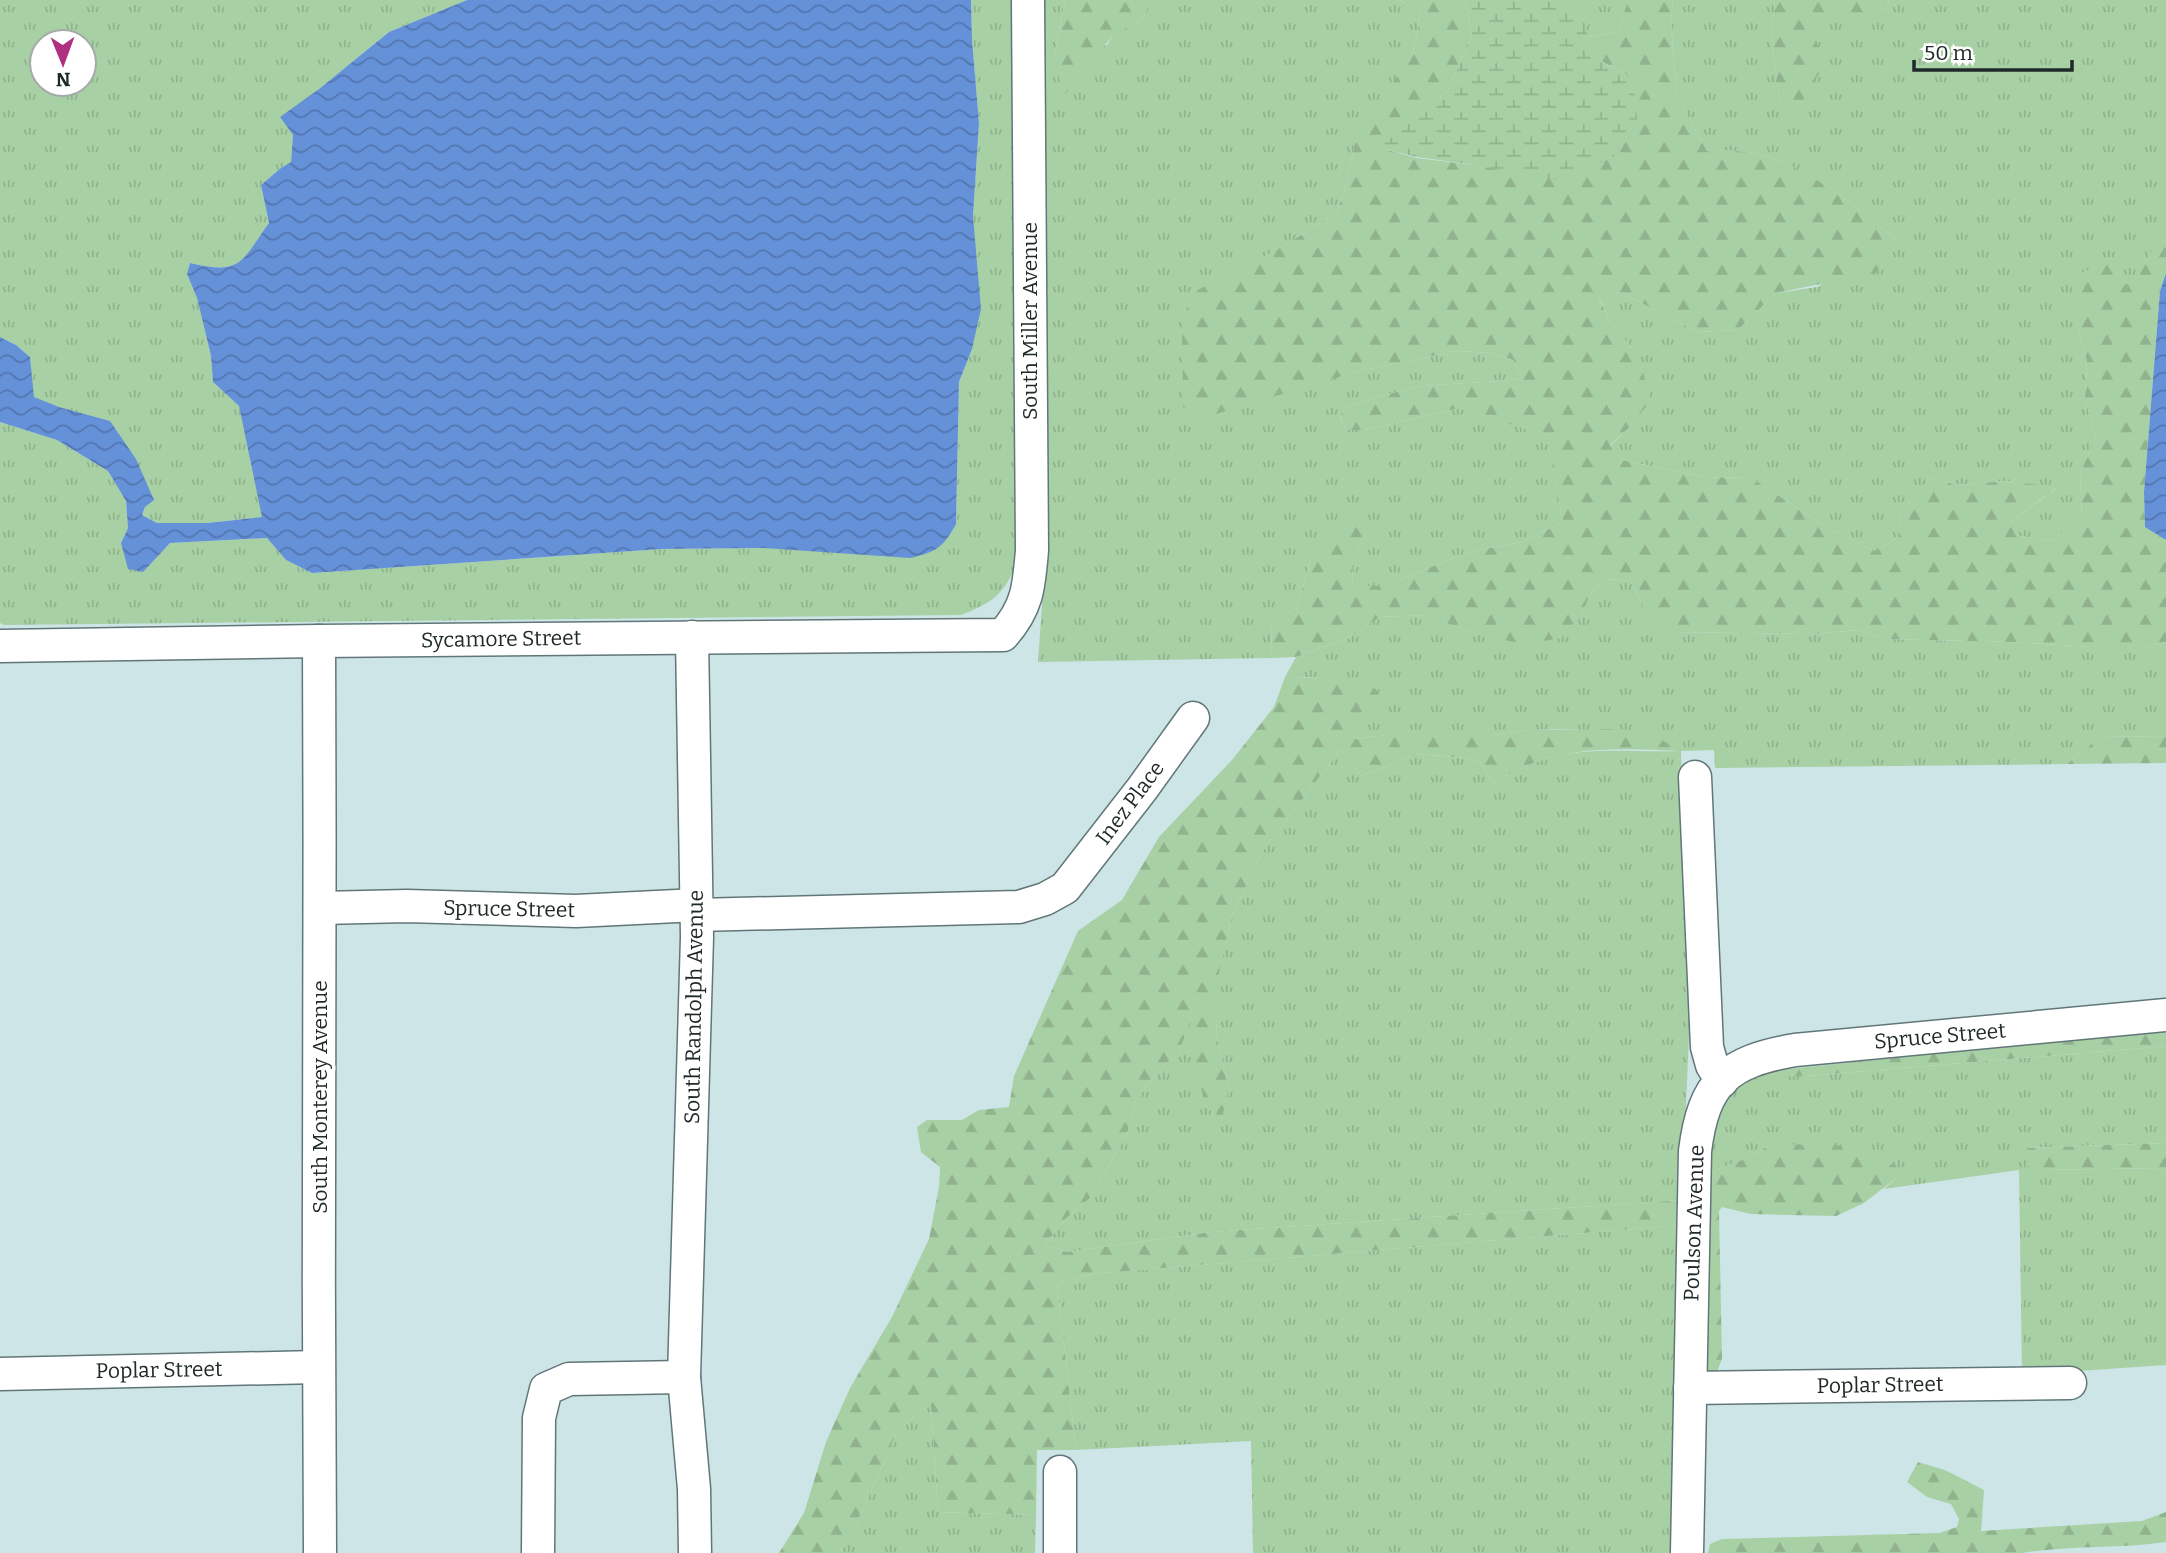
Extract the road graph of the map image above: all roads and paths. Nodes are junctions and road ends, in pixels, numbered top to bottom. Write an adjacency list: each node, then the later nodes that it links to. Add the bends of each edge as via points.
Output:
1 (1028, 0): 2 (street, South Miller Avenue, via 1032,550 1026,600)
2 (1003, 635): 3 (street, Sycamore Street)
3 (692, 637): 4 (street, Sycamore Street); 10 (street, South Randolph Avenue)
4 (318, 641): 5 (street, Sycamore Street); 9 (street, South Monterey Avenue)
5 (0, 646)
6 (1193, 718): 8 (street, Inez Place)
7 (1695, 777): 12 (street, via 1707,1047)
8 (1065, 888): 10 (street, Spruce Street, via 1019,907)
9 (321, 908): 10 (street, Spruce Street); 13 (street, South Monterey Avenue)
10 (697, 910): 15 (street, South Randolph Avenue)
11 (2166, 1015): 12 (street, Spruce Street, via 1795,1050 1749,1060)
12 (1722, 1081): 17 (street, Poulson Avenue, via 1708,1098 1695,1152)
13 (318, 1367): 14 (street, Poplar Street); 19 (street, South Monterey Avenue)
14 (0, 1374)
15 (684, 1377): 20 (street, via 569,1380 546,1389 539,1418); 21 (street, South Randolph Avenue)
16 (2070, 1383): 17 (street, Poplar Street)
17 (1690, 1388): 23 (street, Poulson Avenue)
18 (1060, 1472): 22 (street)
19 (320, 1553)
20 (538, 1553)
21 (695, 1553)
22 (1060, 1553)
23 (1687, 1553)

